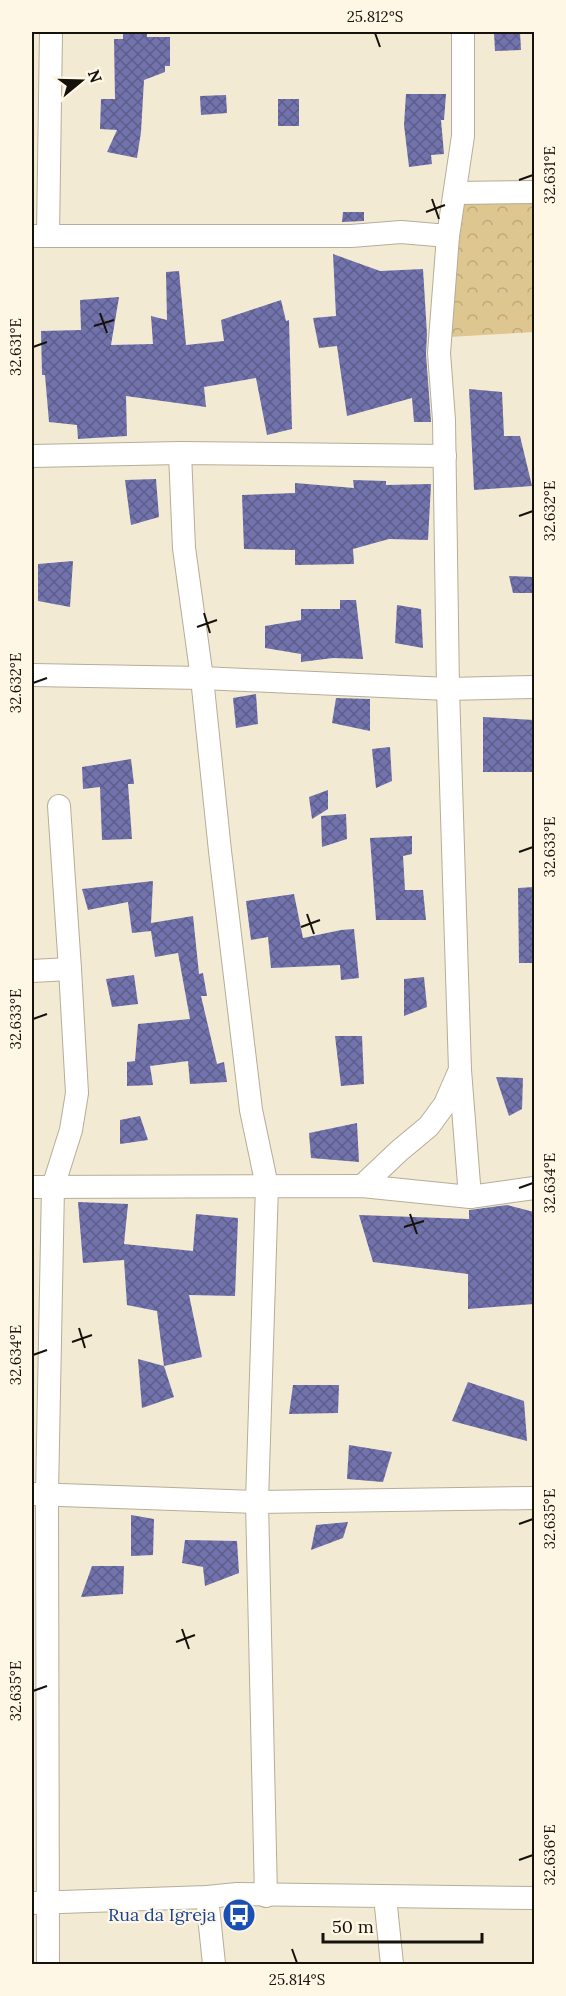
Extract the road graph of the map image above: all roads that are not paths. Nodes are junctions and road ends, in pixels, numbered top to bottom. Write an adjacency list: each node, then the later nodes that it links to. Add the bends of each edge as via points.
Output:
1 (51, 32): 5 (street)
2 (463, 32): 4 (street, via 463,136)
3 (534, 192): 4 (street)
4 (456, 193): 6 (street)
5 (40, 236): 6 (street, via 351,236 401,232)
6 (448, 236): 9 (street, via 439,353)
7 (180, 453): 8 (street); 9 (street); 11 (street, via 184,548)
8 (32, 456)
9 (445, 456): 13 (street)
10 (32, 675): 11 (street)
11 (202, 678): 13 (street); 18 (street, via 251,1110)
12 (534, 687): 13 (street)
13 (448, 690): 17 (street)
14 (58, 807): 15 (street)
15 (70, 969): 16 (street); 20 (street, via 77,1093 71,1130)
16 (32, 972)
17 (460, 1070): 19 (street, via 445,1104 429,1126); 22 (street)
18 (267, 1186): 19 (street); 20 (street); 25 (street)
19 (362, 1186): 22 (street)
20 (42, 1187): 23 (street)
21 (534, 1188): 22 (street)
22 (470, 1197)
23 (39, 1494): 25 (street); 30 (street)
24 (534, 1498): 25 (street)
25 (257, 1502): 26 (street)
26 (266, 1896): 27 (street); 28 (street)
27 (207, 1897): 30 (street); 32 (street)
28 (385, 1897): 29 (street); 33 (street)
29 (534, 1898)
30 (40, 1903): 31 (street)
31 (48, 1965)
32 (214, 1965)
33 (392, 1965)

